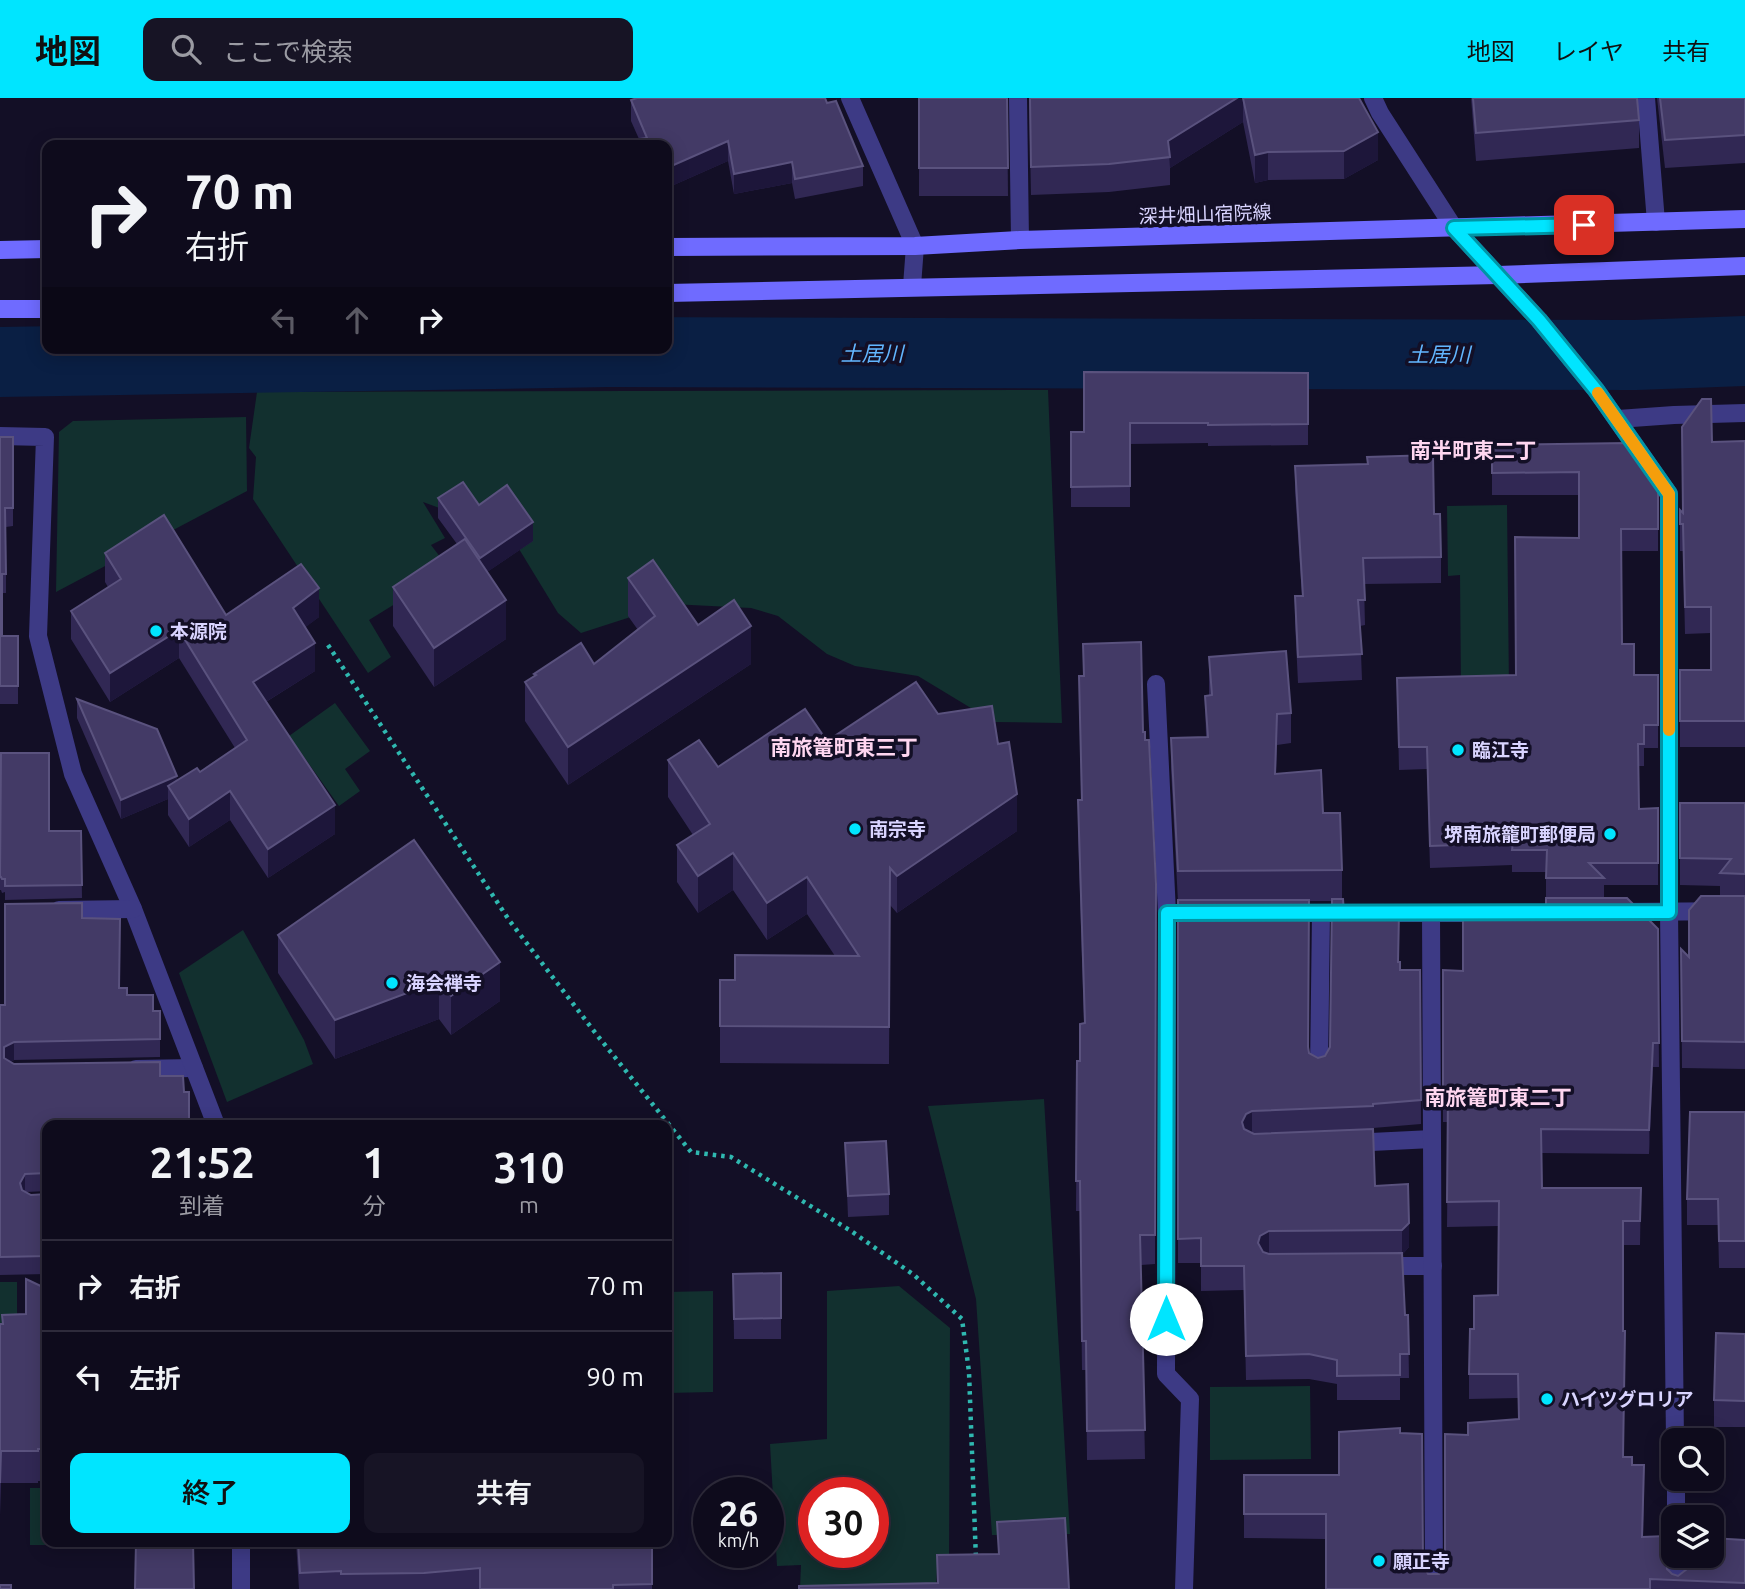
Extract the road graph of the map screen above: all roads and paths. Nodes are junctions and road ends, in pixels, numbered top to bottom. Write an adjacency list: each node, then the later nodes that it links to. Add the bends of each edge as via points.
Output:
1 (850, 98): 9 (street)
2 (1018, 98): 8 (street)
3 (1373, 98): 7 (street)
4 (1646, 98): 6 (street)
5 (1745, 219): 6 (main road, 深井畑山宿院線)
6 (1657, 222): 7 (main road, 深井畑山宿院線)
7 (1454, 228): 8 (main road, 深井畑山宿院線); 14 (street)
8 (1020, 240): 9 (main road, 深井畑山宿院線)
9 (915, 246): 10 (main road, 深井畑山宿院線); 15 (street)
10 (672, 247)
11 (42, 249): 12 (main road)
12 (0, 250)
13 (1745, 266): 14 (main road)
14 (1497, 275): 15 (main road); 20 (street)
15 (912, 286): 16 (main road)
16 (672, 293)
17 (0, 309): 18 (main road)
18 (42, 309)
19 (1745, 413): 20 (street)
20 (1618, 419): 28 (street, via 1669,494)
21 (0, 436): 24 (street, via 45,437 38,636 73,774)
22 (328, 645): 39 (path, via 509,920)
23 (1156, 684): 29 (street)
24 (133, 909): 25 (street); 35 (street)
25 (40, 910)
26 (1745, 911): 28 (street)
27 (1603, 912): 28 (street)
28 (1669, 912): 45 (street)
29 (1167, 913): 30 (street); 50 (street, via 1166,1374 1190,1399)
30 (1218, 913)
31 (1270, 913): 32 (street)
32 (1321, 913): 33 (street); 37 (street)
33 (1430, 913): 34 (street); 41 (street)
34 (1510, 913)
35 (194, 1068): 36 (street); 38 (street)
36 (125, 1069)
37 (1319, 1071)
38 (214, 1120)
39 (665, 1120)
40 (672, 1128): 47 (path, via 691,1152 731,1157 851,1231 914,1275 962,1319 969,1372)
41 (1432, 1139): 42 (street); 44 (street)
42 (1336, 1143)
43 (1365, 1266): 44 (street)
44 (1433, 1266): 51 (street)
45 (1675, 1428)
46 (241, 1547): 49 (street)
47 (976, 1562)
48 (1677, 1568): 52 (street)
49 (241, 1589)
50 (1184, 1589)
51 (1434, 1589)
52 (1677, 1589)

